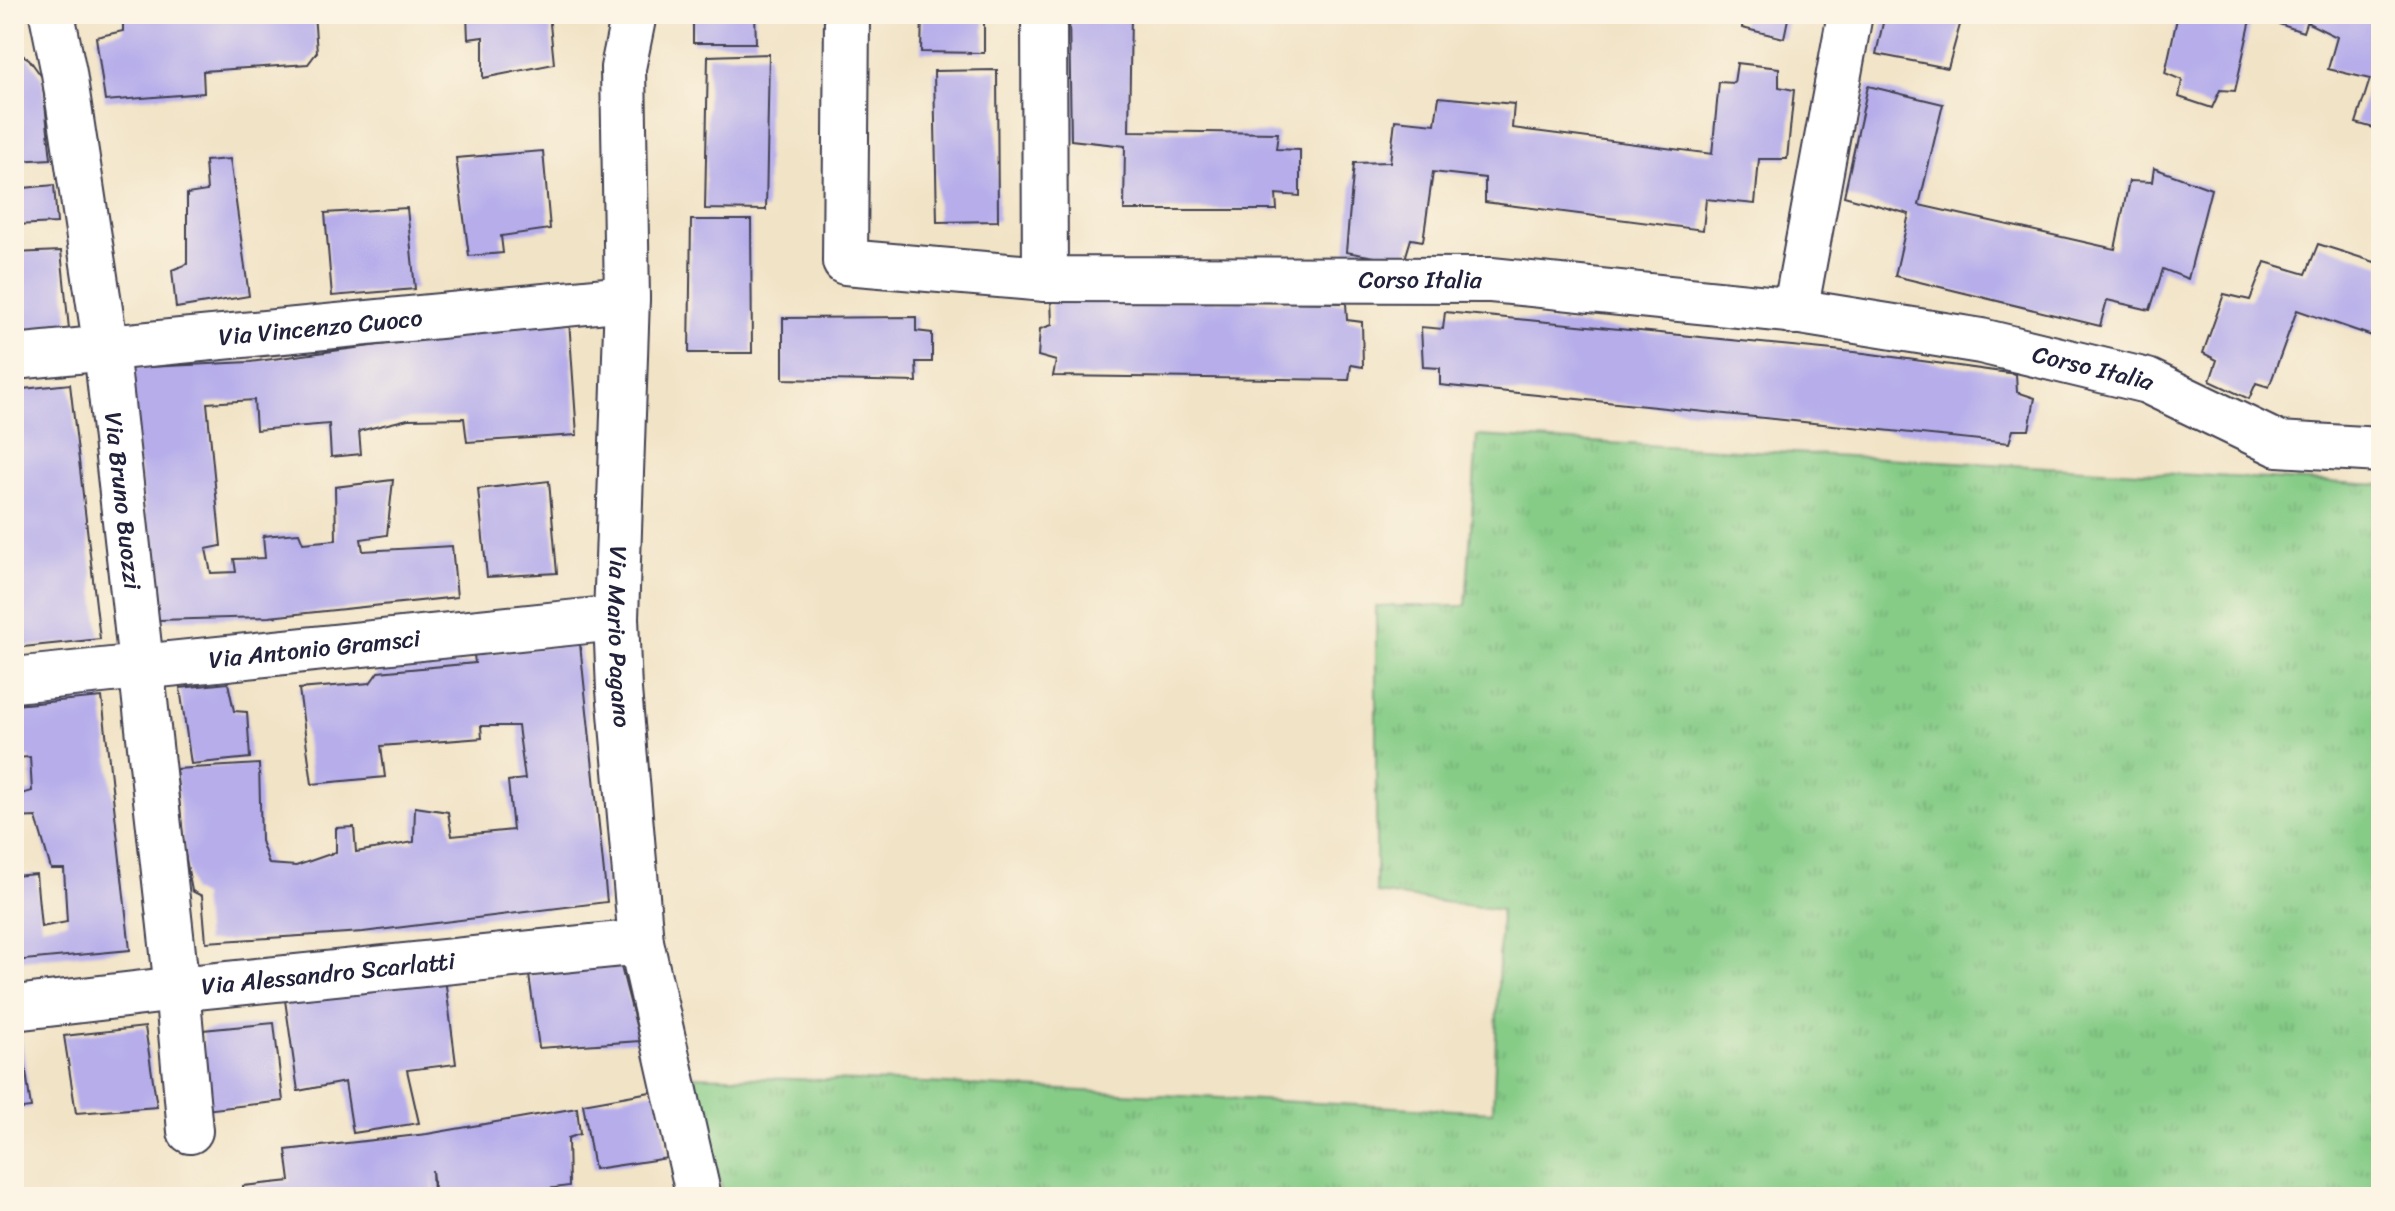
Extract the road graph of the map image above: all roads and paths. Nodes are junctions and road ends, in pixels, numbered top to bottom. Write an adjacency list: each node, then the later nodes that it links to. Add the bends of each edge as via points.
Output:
1 (52, 14): 11 (street, Via Bruno Buozzi)
2 (600, 14): 7 (street, Via Mario Pagano)
3 (634, 14): 7 (street, Via Mario Pagano)
4 (847, 14): 8 (street, Corso Italia, via 845,262)
5 (1044, 14): 8 (street)
6 (1850, 14): 10 (street)
7 (623, 68): 9 (street, Via Mario Pagano)
8 (1045, 279): 10 (street, Corso Italia, via 1491,280)
9 (627, 298): 11 (street, Via Vincenzo Cuoco); 14 (street, Via Mario Pagano)
10 (1795, 312): 13 (street, Corso Italia, via 1981,341 2147,381 2278,444)
11 (106, 349): 12 (street, Via Vincenzo Cuoco); 15 (street, Via Bruno Buozzi)
12 (14, 357)
13 (2381, 450)
14 (616, 618): 15 (street, Via Antonio Gramsci); 17 (street, Via Mario Pagano)
15 (140, 667): 16 (street, Via Antonio Gramsci); 18 (street, Via Bruno Buozzi)
16 (14, 680)
17 (641, 942): 18 (street, Via Alessandro Scarlatti); 21 (street, Via Mario Pagano)
18 (177, 989): 19 (street, Via Alessandro Scarlatti); 20 (street, Via Bruno Buozzi)
19 (14, 1008)
20 (190, 1131)
21 (699, 1197)

